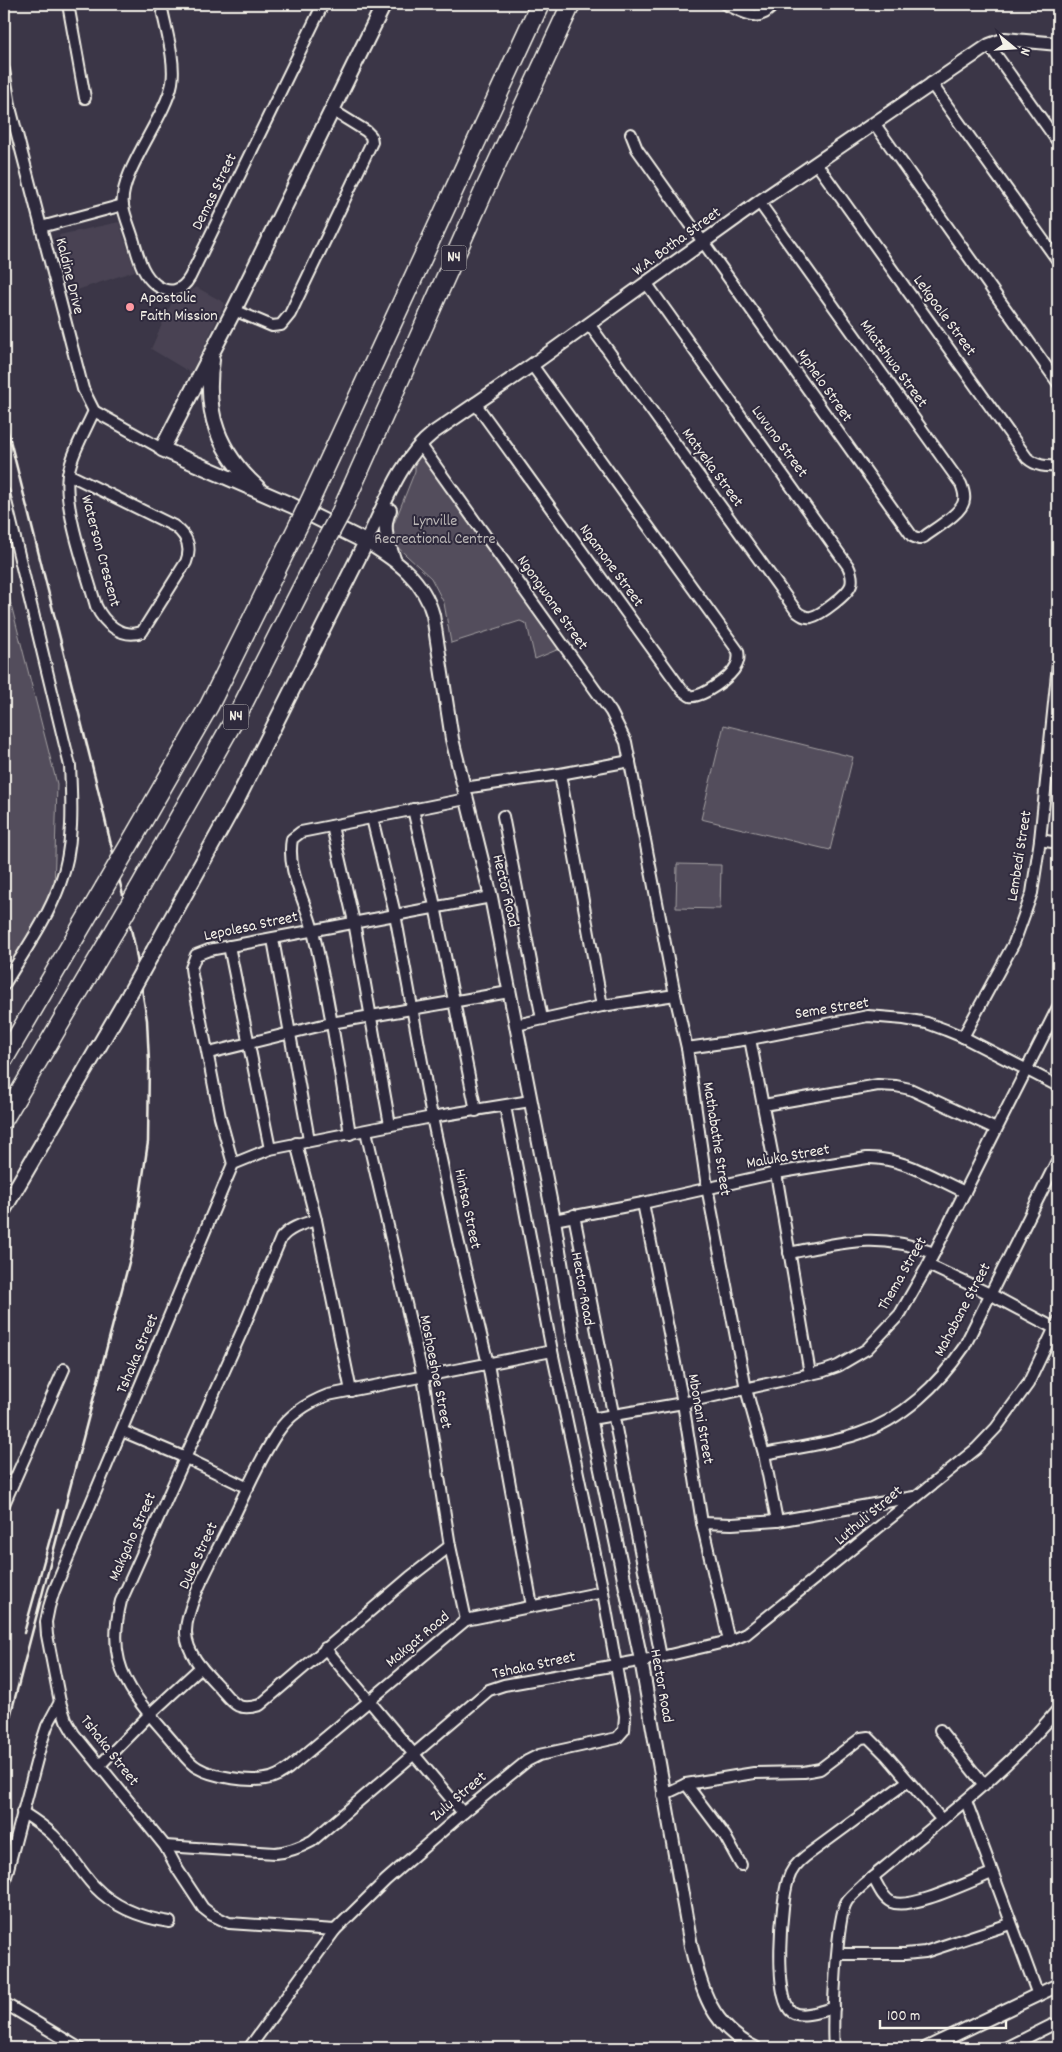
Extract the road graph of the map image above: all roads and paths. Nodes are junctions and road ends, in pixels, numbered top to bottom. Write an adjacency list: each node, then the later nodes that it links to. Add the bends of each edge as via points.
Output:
1 (68, 4): 13 (street)
2 (161, 4): 20 (street, via 172,81 130,174)
3 (323, 4): 20 (street, Demas Street, via 185,285 178,290 160,287 146,275)
4 (384, 4): 14 (main road)
5 (540, 4): 77 (highway, N4, bridge, via 309,503 209,706)
6 (571, 4): 85 (highway, N4, bridge, via 340,514 241,708)
7 (725, 4): 8 (street, via 758,16 766,14)
8 (774, 4)
9 (1058, 44): 10 (street, W.A. Botha Street, via 1005,39)
10 (989, 45): 12 (street, W.A. Botha Street); 17 (street)
11 (4, 70): 21 (street, Kaldine Drive, via 10,111)
12 (932, 83): 15 (street, W.A. Botha Street); 23 (street)
13 (85, 98)
14 (332, 110): 25 (main road); 25 (street, via 366,131 372,142 290,314 281,325 272,326)
15 (874, 123): 18 (street, W.A. Botha Street); 29 (street)
16 (631, 134): 22 (street, Mphelo Street, via 638,149)
17 (1058, 142)
18 (816, 163): 19 (street, W.A. Botha Street); 35 (street, Lekgoale Street, via 1027,458 1043,466)
19 (759, 202): 22 (street, W.A. Botha Street); 39 (street, Mkatshwa Street, via 961,484 963,505)
20 (123, 205): 21 (street)
21 (41, 227): 31 (street, Kaldine Drive, via 83,389)
22 (704, 242): 24 (street, W.A. Botha Street); 39 (street, Mphelo Street, via 912,536)
23 (1058, 261)
24 (647, 284): 26 (street, W.A. Botha Street); 42 (street, Luvuno Street, via 848,566 852,579 847,594)
25 (234, 310): 27 (main road)
26 (589, 324): 28 (street, W.A. Botha Street); 42 (street, Matyeka Street, via 797,612 811,617)
27 (225, 326): 33 (main road); 38 (main road, via 212,359 209,380 211,416 229,456)
28 (532, 365): 30 (street, W.A. Botha Street); 30 (street, Ngamone Street, via 740,656 734,670 704,694 694,697 686,694)
29 (1058, 383)
30 (475, 403): 32 (street, W.A. Botha Street)
31 (94, 411): 33 (street); 36 (street, Waterson Crescent)
32 (420, 444): 34 (street, W.A. Botha Street); 44 (street, Ngongwane Street, via 611,712 623,732)
33 (162, 449): 38 (main road)
34 (404, 466): 40 (street, W.A. Botha Street); 41 (street, via 401,484 385,524 386,538)
35 (1058, 466)
36 (68, 474): 36 (street, Waterson Crescent, via 69,503 96,606 105,621 121,632 142,632 186,562 189,550 185,536 174,526)
37 (4, 493): 60 (street, via 70,766 72,802 68,850 60,884)
38 (265, 494): 40 (main road)
39 (924, 537)
40 (366, 542): 41 (street, Hector Road); 99 (main road, bridge, via 238,798 130,993)
41 (394, 559): 46 (street, Hector Road, via 417,581 429,600 452,739)
42 (818, 614)
43 (1058, 664): 51 (street, Lembedi Street)
44 (630, 761): 45 (street, Lepolesa Street); 62 (street, Mathabathe Street)
45 (560, 774): 46 (street, Lepolesa Street); 64 (street)
46 (465, 794): 47 (street, Lepolesa Street); 53 (street, Hector Road)
47 (413, 809): 49 (street, Lepolesa Street); 54 (street)
48 (503, 816): 68 (street, Hector Road)
49 (372, 818): 50 (street, Lepolesa Street); 55 (street, Hintsa Street)
50 (332, 826): 56 (street); 57 (street, Lepolesa Street, via 301,832 292,839 298,890)
51 (1040, 840): 52 (street); 72 (street, Lembedi Street, via 1032,893 1021,929)
52 (1058, 843)
53 (491, 898): 54 (street); 61 (street, Hector Road)
54 (435, 906): 55 (street); 63 (street)
55 (395, 914): 56 (street); 66 (street, Hintsa Street)
56 (354, 922): 57 (street); 67 (street)
57 (313, 929): 58 (street, Lepolesa Street); 69 (street)
58 (273, 939): 59 (street, Lepolesa Street); 71 (street)
59 (229, 946): 74 (street); 76 (street, Lepolesa Street, via 202,951 196,955 192,968)
60 (4, 985)
61 (509, 992): 63 (street); 70 (street, Hector Road)
62 (674, 995): 64 (street); 75 (street, Mathabathe Street)
63 (453, 1001): 66 (street); 83 (street)
64 (602, 1006): 68 (street)
65 (1058, 1007): 78 (street, Thema Street)
66 (413, 1008): 67 (street); 84 (street, Hintsa Street)
67 (371, 1017): 69 (street); 86 (street)
68 (542, 1019): 70 (street)
69 (331, 1023): 71 (street); 89 (street)
70 (516, 1026): 80 (street, Hector Road)
71 (290, 1034): 74 (street); 90 (street)
72 (963, 1037): 73 (street, Seme Street, via 927,1024 868,1016); 78 (street, Seme Street)
73 (750, 1039): 75 (street, Seme Street); 81 (street)
74 (249, 1043): 76 (street); 92 (street)
75 (687, 1048): 96 (street, Mathabathe Street)
76 (209, 1053): 94 (street, Lepolesa Street, via 220,1117)
77 (4, 1059)
78 (1027, 1070): 79 (street, Seme Street); 87 (street, Thema Street)
79 (1058, 1086)
80 (530, 1101): 82 (street); 102 (street, Hector Road)
81 (764, 1105): 87 (street, via 878,1085 896,1086 924,1094); 95 (street)
82 (505, 1106): 83 (street); 108 (street)
83 (476, 1111): 84 (street)
84 (432, 1117): 86 (street); 109 (street, Hintsa Street)
85 (4, 1119)
86 (390, 1125): 88 (street)
87 (996, 1129): 97 (street, Thema Street)
88 (366, 1131): 89 (street); 112 (street, Moshoeshoe Street)
89 (350, 1134): 90 (street)
90 (309, 1140): 91 (street)
91 (296, 1143): 92 (street); 101 (street)
92 (270, 1148): 94 (street)
93 (1058, 1159): 106 (street, Mahabane Street)
94 (233, 1164): 118 (street, Tshaka Street)
95 (776, 1173): 96 (street, Maluka Street); 97 (street, Maluka Street, via 880,1157 904,1164); 103 (street)
96 (707, 1187): 98 (street, Maluka Street); 113 (street, Mathabathe Street)
97 (965, 1192): 104 (street, Thema Street)
98 (643, 1203): 100 (street, Maluka Street); 115 (street, Mbonani Street)
99 (4, 1209)
100 (574, 1215): 102 (street, Maluka Street); 116 (street, Hector Road)
101 (316, 1220): 114 (street); 120 (street, Makgaho Street, via 286,1231 281,1238)
102 (554, 1220): 117 (street, Hector Road, via 574,1341)
103 (789, 1253): 104 (street, via 873,1239 910,1244); 111 (street)
104 (934, 1253): 105 (street, Thema Street)
105 (928, 1265): 106 (street); 111 (street, Thema Street, via 900,1314 867,1348 838,1366)
106 (990, 1294): 107 (street); 119 (street, Mahabane Street, via 964,1347 950,1367 897,1415 860,1434)
107 (1056, 1325): 122 (street, Luthuli Street, via 1028,1384 996,1428 976,1449)
108 (552, 1351): 109 (street, Dube Street); 127 (street)
109 (488, 1364): 112 (street, Dube Street); 128 (street, Hintsa Street)
110 (64, 1369): 123 (street)
111 (810, 1374): 113 (street, Thema Street)
112 (423, 1376): 114 (street, Dube Street); 126 (street, Moshoeshoe Street)
113 (746, 1389): 115 (street, Thema Street); 119 (street, Mathabathe Street)
114 (351, 1392): 121 (street, Dube Street, via 312,1401 295,1414 278,1432)
115 (683, 1402): 116 (street, Thema Street); 125 (street, Mbonani Street)
116 (613, 1416): 117 (street, Thema Street); 132 (street, Hector Road)
117 (592, 1419): 133 (street, Hector Road)
118 (122, 1431): 120 (street); 137 (street, Tshaka Street, via 49,1607 46,1622 49,1651)
119 (764, 1454): 124 (street, Mathabathe Street)
120 (186, 1458): 121 (street); 139 (street, Makgaho Street, via 116,1617 119,1662)
121 (248, 1488): 135 (street, Dube Street, via 200,1587 187,1622 187,1641)
122 (916, 1496): 124 (street); 130 (street, Luthuli Street, via 756,1627)
123 (4, 1504)
124 (777, 1521): 125 (street)
125 (702, 1522): 130 (street, Mbonani Street)
126 (450, 1546): 129 (street, Moshoeshoe Street); 131 (street, Dube Street)
127 (603, 1592): 128 (street, Makgat Road); 134 (street)
128 (532, 1606): 129 (street, Makgat Road)
129 (466, 1620): 136 (street, Makgat Road)
130 (729, 1641): 132 (street, Luthuli Street)
131 (325, 1648): 135 (street, Dube Street, via 260,1705 249,1708 236,1705); 136 (street)
132 (661, 1656): 133 (street, Luthuli Street)
133 (641, 1660): 134 (street, Tshaka Street); 147 (street, Hector Road)
134 (615, 1664): 141 (street, Tshaka Street, via 489,1690); 150 (street, Zulu Street, via 625,1716 624,1730 617,1738 539,1755 527,1761)
135 (201, 1668): 139 (street)
136 (368, 1701): 141 (street); 142 (street, Makgat Road)
137 (60, 1702): 143 (street, Tshaka Street, via 74,1734); 149 (street, via 47,1726)
138 (1058, 1709): 146 (street, via 1019,1753)
139 (150, 1714): 142 (street, Makgaho Street, via 197,1768 217,1775 266,1779 278,1776); 143 (street)
140 (940, 1730): 146 (street)
141 (413, 1754): 150 (street); 152 (street, Tshaka Street, via 312,1841 299,1848 275,1853)
142 (305, 1755)
143 (100, 1765): 152 (street, Tshaka Street)
144 (908, 1781): 145 (street, via 870,1738 864,1737 829,1764 812,1771 754,1773); 151 (street); 164 (street, via 806,1856 788,1880 780,1958 780,1975 787,2004 798,2014)
145 (686, 1784): 147 (street); 153 (street, via 725,1836)
146 (984, 1785): 148 (street)
147 (664, 1795): 168 (street, Hector Road, via 701,1987 724,2026)
148 (966, 1802): 151 (street); 154 (street)
149 (22, 1812): 156 (street); 157 (street, via 54,1835 94,1886 107,1897 135,1913)
150 (463, 1813): 159 (street, Zulu Street)
151 (942, 1820): 155 (street)
152 (165, 1846): 159 (street, via 203,1908 221,1921)
153 (741, 1865)
154 (992, 1872): 155 (street, via 918,1902 901,1904 885,1897); 158 (street)
155 (873, 1877): 160 (street, via 845,1905)
156 (4, 1884)
157 (170, 1922)
158 (1010, 1924): 160 (street, via 925,1952); 162 (street)
159 (335, 1930): 167 (street, Zulu Street)
160 (839, 1954): 164 (street)
161 (1058, 1985): 162 (street)
162 (1038, 1995): 170 (street)
163 (4, 2004): 166 (street)
164 (834, 2008): 169 (street)
165 (1052, 2025): 171 (street)
166 (79, 2048)
167 (249, 2048)
168 (755, 2048)
169 (834, 2048)
170 (927, 2048)
171 (1006, 2048)

